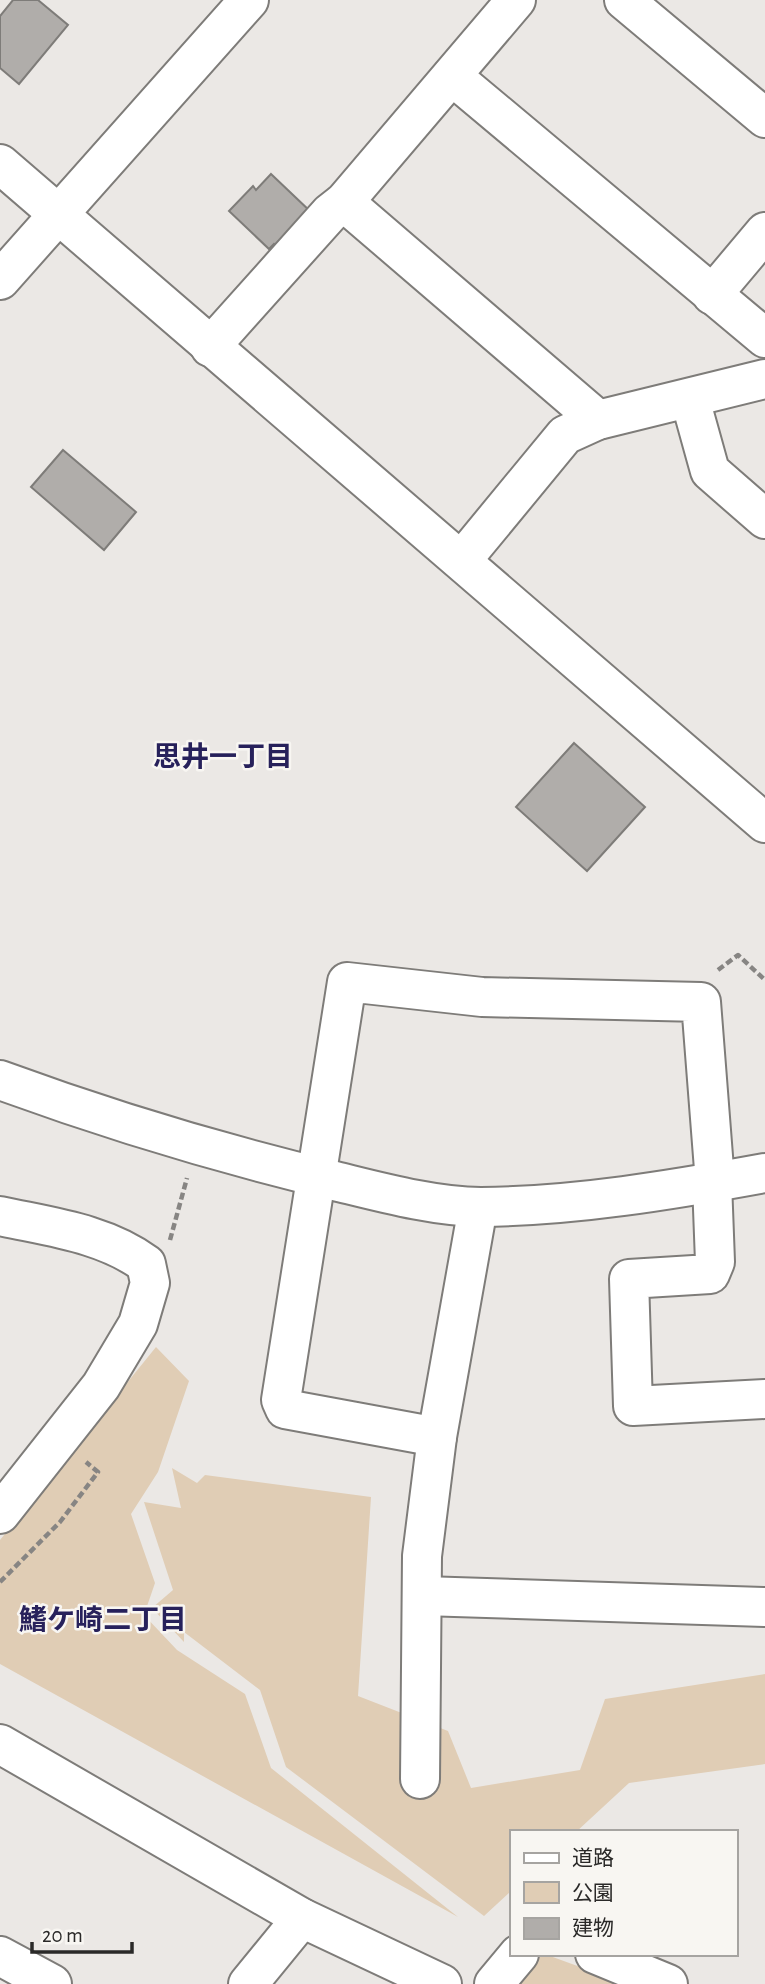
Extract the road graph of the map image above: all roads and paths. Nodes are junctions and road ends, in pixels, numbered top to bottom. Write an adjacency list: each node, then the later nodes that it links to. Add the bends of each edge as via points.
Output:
1 (249, 0): 8 (street)
2 (516, 0): 4 (street)
3 (624, 0): 5 (street)
4 (452, 76): 7 (street); 11 (street)
5 (765, 118)
6 (0, 164): 8 (street)
7 (344, 202): 13 (street); 16 (street)
8 (58, 214): 10 (street); 13 (street)
9 (765, 232): 11 (street)
10 (0, 280)
11 (712, 295): 12 (street)
12 (765, 338)
13 (210, 347): 18 (street)
14 (765, 379): 15 (street)
15 (690, 398): 16 (street); 17 (street, via 710,471)
16 (598, 420): 18 (street, via 565,435)
17 (765, 519)
18 (462, 560): 19 (street)
19 (765, 823)
20 (0, 1080): 21 (street)
21 (196, 1144): 23 (street); 27 (path, via 167,1252)
22 (765, 1173): 24 (street)
23 (317, 1176): 24 (street, via 347,982 482,996 701,1002); 25 (street, via 393,1195); 29 (street, via 281,1400 285,1409)
24 (714, 1182): 25 (street, via 564,1203); 28 (street, via 715,1262 710,1274 629,1279 634,1406)
25 (478, 1207): 29 (street)
26 (0, 1216): 27 (street, via 124,1247)
27 (146, 1264): 31 (street, via 150,1283 138,1324 101,1386)
28 (765, 1399)
29 (436, 1437): 33 (street, via 422,1556)
30 (98, 1472): 32 (path, via 60,1522)
31 (0, 1514)
32 (0, 1582)
33 (423, 1596): 34 (street); 36 (street)
34 (765, 1607)
35 (0, 1744): 37 (street)
36 (419, 1779)
37 (303, 1918): 42 (street); 43 (street)
38 (0, 1956): 41 (street)
39 (517, 1956): 44 (street)
40 (600, 1956): 45 (street)
41 (52, 1984)
42 (248, 1984)
43 (442, 1984)
44 (494, 1984)
45 (668, 1984)

